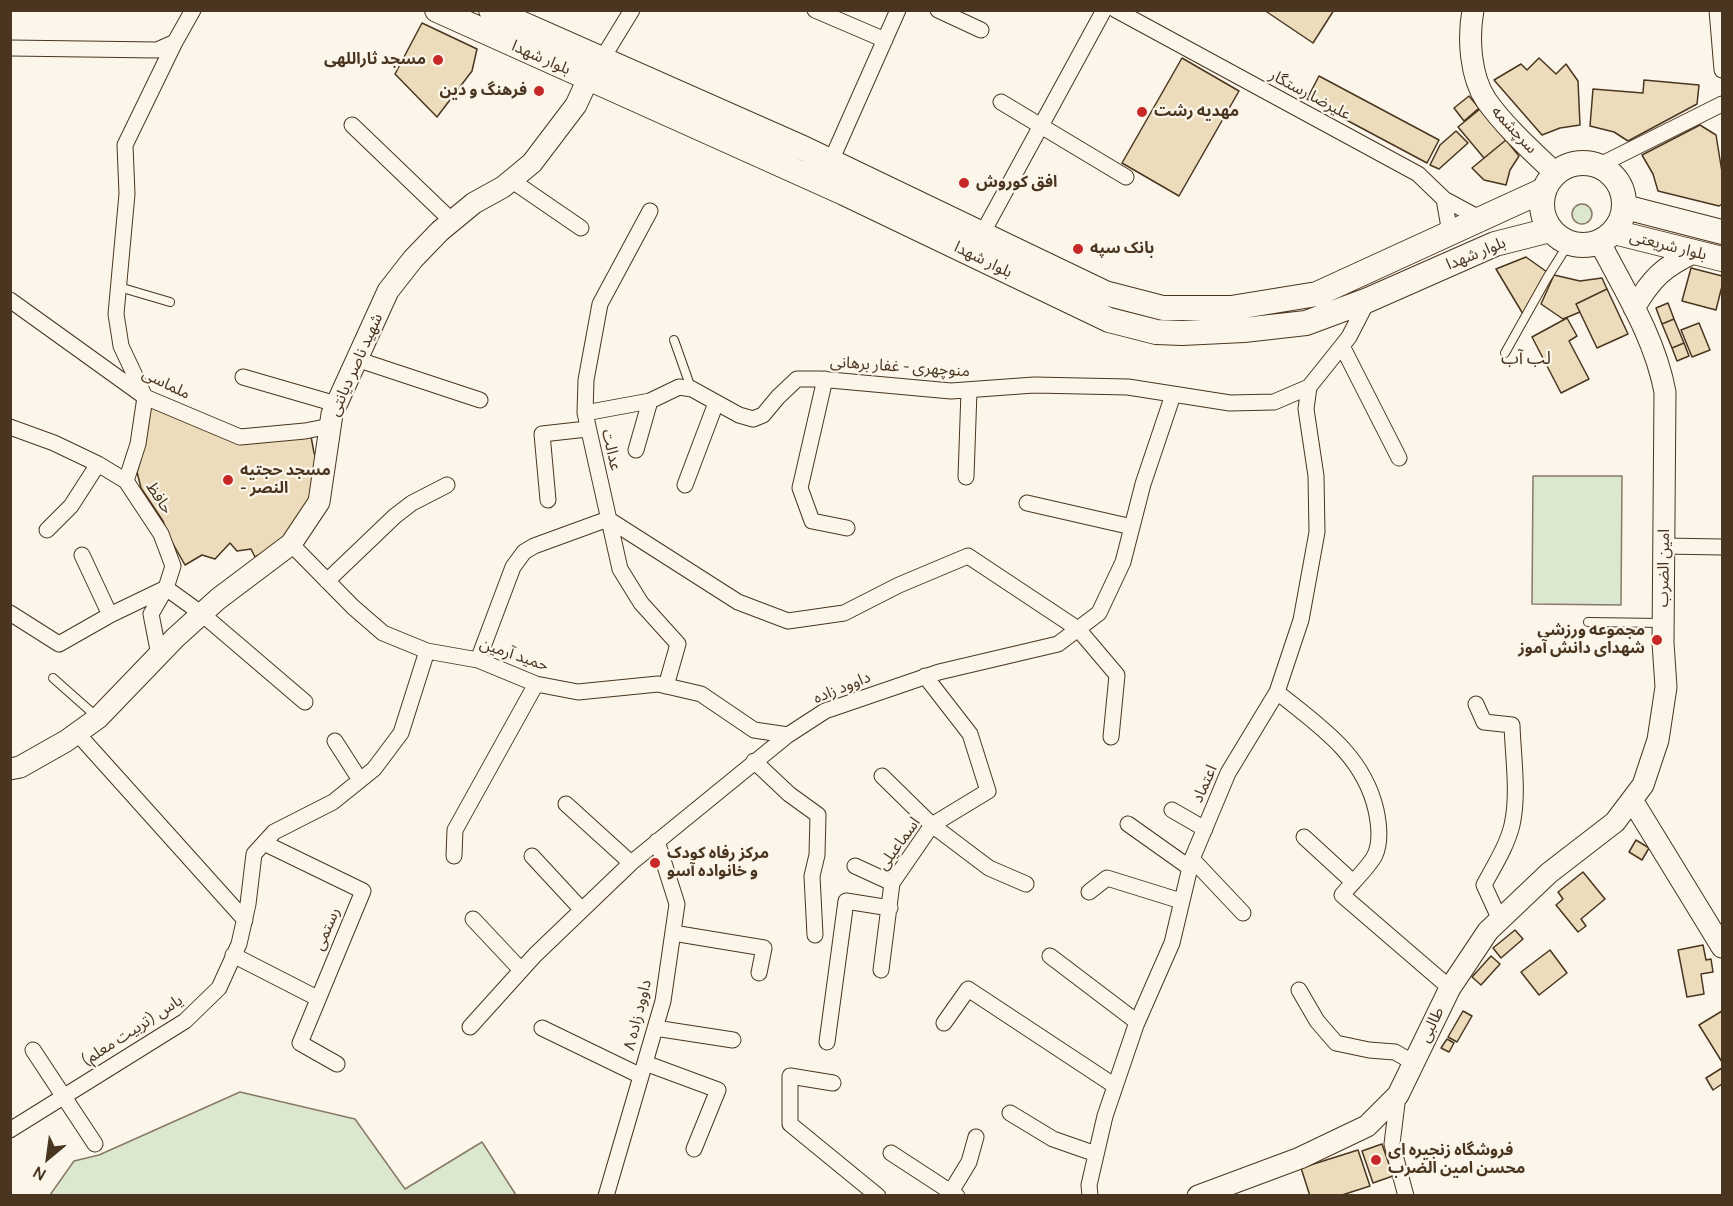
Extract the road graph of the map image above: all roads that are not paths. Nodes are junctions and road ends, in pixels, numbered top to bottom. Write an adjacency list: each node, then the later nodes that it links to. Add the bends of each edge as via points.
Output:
1 (193, 10): 14 (street)
2 (437, 10): 16 (main road, بلوار شهدا)
3 (491, 10): 16 (main road, بلوار شهدا)
4 (632, 10): 16 (street)
5 (815, 10): 13 (street)
6 (898, 10): 13 (street)
7 (938, 10): 12 (street)
8 (1104, 10): 21 (street)
9 (1116, 10): 27 (street, علیرضا رستگار, via 1418,174)
10 (1473, 10): 26 (main road, سرچشمه, via 1471,51 1485,98)
11 (1718, 10): 17 (street)
12 (981, 30)
13 (885, 40): 22 (street)
14 (175, 42): 15 (street, via 158,50); 40 (street, via 126,145 127,194)
15 (10, 48)
16 (595, 69): 22 (main road, بلوار شهدا); 25 (main road, شهید ناصر دیانتی, via 576,105 532,163); 37 (main road, بلوار شهدا, via 844,193)
17 (1722, 70)
18 (1001, 102): 21 (street)
19 (1722, 104): 23 (street)
20 (352, 126): 31 (street)
21 (1041, 126): 24 (street); 37 (street)
22 (831, 161): 37 (main road, بلوار شهدا)
23 (1598, 166): 26 (main road, via 1572,164); 28 (main road, via 1618,182)
24 (1126, 177)
25 (511, 180): 31 (main road, شهید ناصر دیانتی); 32 (street)
26 (1550, 182): 30 (main road, بلوار شهدا); 35 (main road, via 1543,211)
27 (1444, 199): 30 (street, علیرضا رستگار); 34 (street)
28 (1625, 207): 33 (main road, بلوار شریعتی); 36 (main road)
29 (650, 211): 60 (street, عدالت, via 600,304 586,380)
30 (1481, 219): 34 (main road, بلوار شهدا)
31 (452, 221): 48 (main road, شهید ناصر دیانتی, via 413,259 388,291)
32 (581, 228)
33 (1722, 232)
34 (1450, 233): 37 (main road, بلوار شهدا, via 1317,294 1231,308 1163,308 1105,293)
35 (1559, 237): 36 (main road, via 1584,246); 41 (main road, بلوار شهدا, via 1495,244); 47 (lane, via 1547,278)
36 (1607, 238): 38 (main road, بلوار شریعتی); 44 (main road, امین الضرب)
37 (978, 245): 41 (main road, بلوار شهدا, via 1109,320 1156,332 1244,330 1306,323)
38 (1695, 252): 39 (main road, بلوار شریعتی); 44 (main road, via 1657,275)
39 (1722, 259)
40 (119, 287): 42 (lane); 55 (street, via 116,314 121,346)
41 (1368, 300): 46 (street)
42 (170, 302)
43 (13, 308): 55 (street, ملماسی)
44 (1634, 308): 78 (main road, امین الضرب, via 1661,368 1665,392)
45 (674, 340): 52 (lane)
46 (1342, 346): 51 (street); 65 (street)
47 (1505, 353)
48 (356, 359): 56 (street); 58 (main road, شهید ناصر دیانتی)
49 (243, 377): 58 (street)
50 (825, 379): 53 (street, منوچهری - غفار برهانی); 59 (street, منوچهری - غفار برهانی, via 796,379 763,415 753,419); 75 (street, via 800,488 812,521)
51 (1309, 387): 54 (street, منوچهری - غفار برهانی, via 1274,402 1230,403); 96 (street, اعتماد, via 1306,409 1316,476 1317,532 1301,620)
52 (692, 389): 57 (street, via 679,387); 59 (street, منوچهری - غفار برهانی)
53 (969, 391): 54 (street, منوچهری - غفار برهانی, via 1034,386 1128,387); 67 (street)
54 (1173, 395): 74 (street, داوود زاده)
55 (145, 397): 61 (street, ملماسی, via 240,437); 68 (street, via 138,444)
56 (480, 400)
57 (650, 400): 60 (street); 64 (street)
58 (336, 404): 61 (main road, شهید ناصر دیانتی)
59 (717, 404): 70 (street)
60 (585, 413): 63 (street, عدالت)
61 (330, 426): 77 (main road, شهید ناصر دیانتی, via 319,502)
62 (10, 427): 66 (street, حافظ)
63 (587, 429): 71 (street, via 542,434); 73 (street, عدالت)
64 (636, 450)
65 (1398, 458)
66 (98, 464): 68 (street, حافظ); 76 (street, via 71,506)
67 (966, 477)
68 (126, 481): 82 (street, حافظ, via 161,534 169,555 173,566)
69 (447, 485): 81 (street, via 395,516)
70 (685, 485)
71 (548, 500)
72 (1027, 502): 74 (street)
73 (608, 519): 88 (street, via 738,602 788,621 844,613 968,556); 91 (street, via 524,552 513,567); 95 (street, عدالت, via 620,569 641,603 678,644)
74 (1132, 527): 88 (street, داوود زاده, via 1123,562 1099,613)
75 (847, 528)
76 (47, 530)
77 (291, 544): 81 (street, حمید آرمین); 84 (main road, شهید ناصر دیانتی)
78 (1664, 546): 79 (street); 87 (main road, امین الضرب)
79 (1722, 547)
80 (82, 555): 85 (street)
81 (327, 581): 89 (street, حمید آرمین, via 382,633)
82 (166, 588): 84 (street); 85 (street); 90 (street, حافظ, via 151,614)
83 (10, 613): 85 (street, via 59,644)
84 (202, 614): 90 (main road, شهید ناصر دیانتی); 97 (street)
85 (110, 615)
86 (1588, 622): 87 (lane)
87 (1663, 623): 108 (main road, امین الضرب, via 1666,687 1658,740 1643,785)
88 (1078, 629): 92 (street, داوود زاده, via 1058,644); 102 (street, via 1117,675)
89 (427, 651): 91 (street, حمید آرمین); 107 (street, یاس (تربیت معلم), via 401,733 374,769)
90 (159, 655): 99 (main road, شهید ناصر دیانتی)
91 (478, 660): 94 (street, حمید آرمین)
92 (925, 676): 101 (street, داوود زاده, via 825,711); 112 (street, اسماعیلی, via 970,734 988,791)
93 (53, 678): 99 (lane)
94 (536, 684): 95 (street, حمید آرمین, via 578,692); 117 (street, via 455,831)
95 (666, 686): 101 (street, حمید آرمین, via 701,694 754,730)
96 (1277, 692): 113 (street, اعتماد, via 1228,773); 122 (street, via 1355,760 1373,794 1380,826 1375,855)
97 (305, 702)
98 (1476, 704): 132 (street, via 1484,722 1512,725 1512,825 1484,885)
99 (98, 718): 100 (main road, شهید ناصر دیانتی)
100 (78, 733): 105 (main road, شهید ناصر دیانتی); 131 (street)
101 (788, 735): 104 (street, داوود زاده)
102 (1111, 737)
103 (335, 741): 107 (street)
104 (754, 761): 115 (street, داوود زاده); 134 (street, via 818,815 812,876)
105 (14, 770)
106 (882, 776): 112 (street)
107 (360, 780): 116 (street, یاس (تربیت معلم), via 333,802 274,832)
108 (1632, 800): 132 (main road, طالبی, via 1615,822 1550,873); 135 (main road)
109 (566, 804): 119 (street)
110 (1172, 810): 113 (street)
111 (1128, 824): 120 (street)
112 (932, 825): 123 (street, اسماعیلی); 124 (street, via 989,868)
113 (1205, 829): 120 (street, اعتماد)
114 (1304, 837): 122 (street)
115 (657, 841): 119 (street, داوود زاده); 133 (street, داوود زاده ۸, via 677,904)
116 (264, 843): 131 (street, یاس (تربیت معلم), via 254,854); 143 (street, رستمی, via 363,891)
117 (454, 856)
118 (532, 856): 128 (street)
119 (631, 863): 128 (street, داوود زاده)
120 (1191, 863): 126 (street, اعتماد); 129 (street)
121 (855, 866): 123 (street)
122 (1353, 882): 141 (street, via 1342,895)
123 (892, 883): 127 (street, اسماعیلی)
124 (1026, 884)
125 (1089, 892): 126 (street, via 1107,878)
126 (1181, 901): 144 (street, اعتماد, via 1172,943)
127 (890, 908): 139 (street, اسماعیلی); 150 (street, via 846,901)
128 (582, 910): 138 (street, داوود زاده)
129 (1243, 913)
130 (473, 919): 138 (street)
131 (244, 920): 136 (street, یاس (تربیت معلم))
132 (1500, 920): 141 (main road, طالبی, via 1488,931)
133 (673, 933): 140 (street, via 764,948); 148 (street, داوود زاده ۸)
134 (815, 934)
135 (1720, 937)
136 (233, 955): 143 (street); 158 (street, یاس (تربیت معلم), via 219,988 185,1022)
137 (1050, 956): 144 (street)
138 (521, 970): 146 (street, داوود زاده)
139 (881, 970)
140 (759, 973)
141 (1450, 988): 152 (main road, طالبی)
142 (1299, 990): 152 (street, via 1336,1043 1395,1052)
143 (317, 998): 153 (street, رستمی, via 300,1043)
144 (1137, 1022): 156 (street, اعتماد)
145 (944, 1023): 156 (street, via 968,989)
146 (470, 1027)
147 (542, 1028): 154 (street)
148 (655, 1028): 149 (street); 154 (street, داوود زاده ۸)
149 (734, 1040)
150 (827, 1042)
151 (33, 1050): 158 (street)
152 (1414, 1063): 157 (main road, طالبی)
153 (337, 1064)
154 (643, 1069): 163 (street, via 718,1090); 168 (street, داوود زاده ۸)
155 (833, 1083): 169 (street, via 790,1076 790,1124)
156 (1115, 1086): 165 (street, اعتماد)
157 (1398, 1095): 166 (main road, طالبی, via 1367,1126); 172 (street, via 1392,1144)
158 (63, 1097): 160 (street, یاس (تربیت معلم)); 162 (street)
159 (1010, 1113): 165 (street, via 1053,1139)
160 (10, 1130)
161 (976, 1137): 167 (street)
162 (94, 1144)
163 (694, 1149)
164 (891, 1153): 167 (street)
165 (1096, 1154): 170 (street, اعتماد)
166 (1226, 1191): 171 (main road, طالبی)
167 (954, 1193)
168 (606, 1196)
169 (878, 1196)
170 (1090, 1196)
171 (1198, 1196)
172 (1407, 1196)

